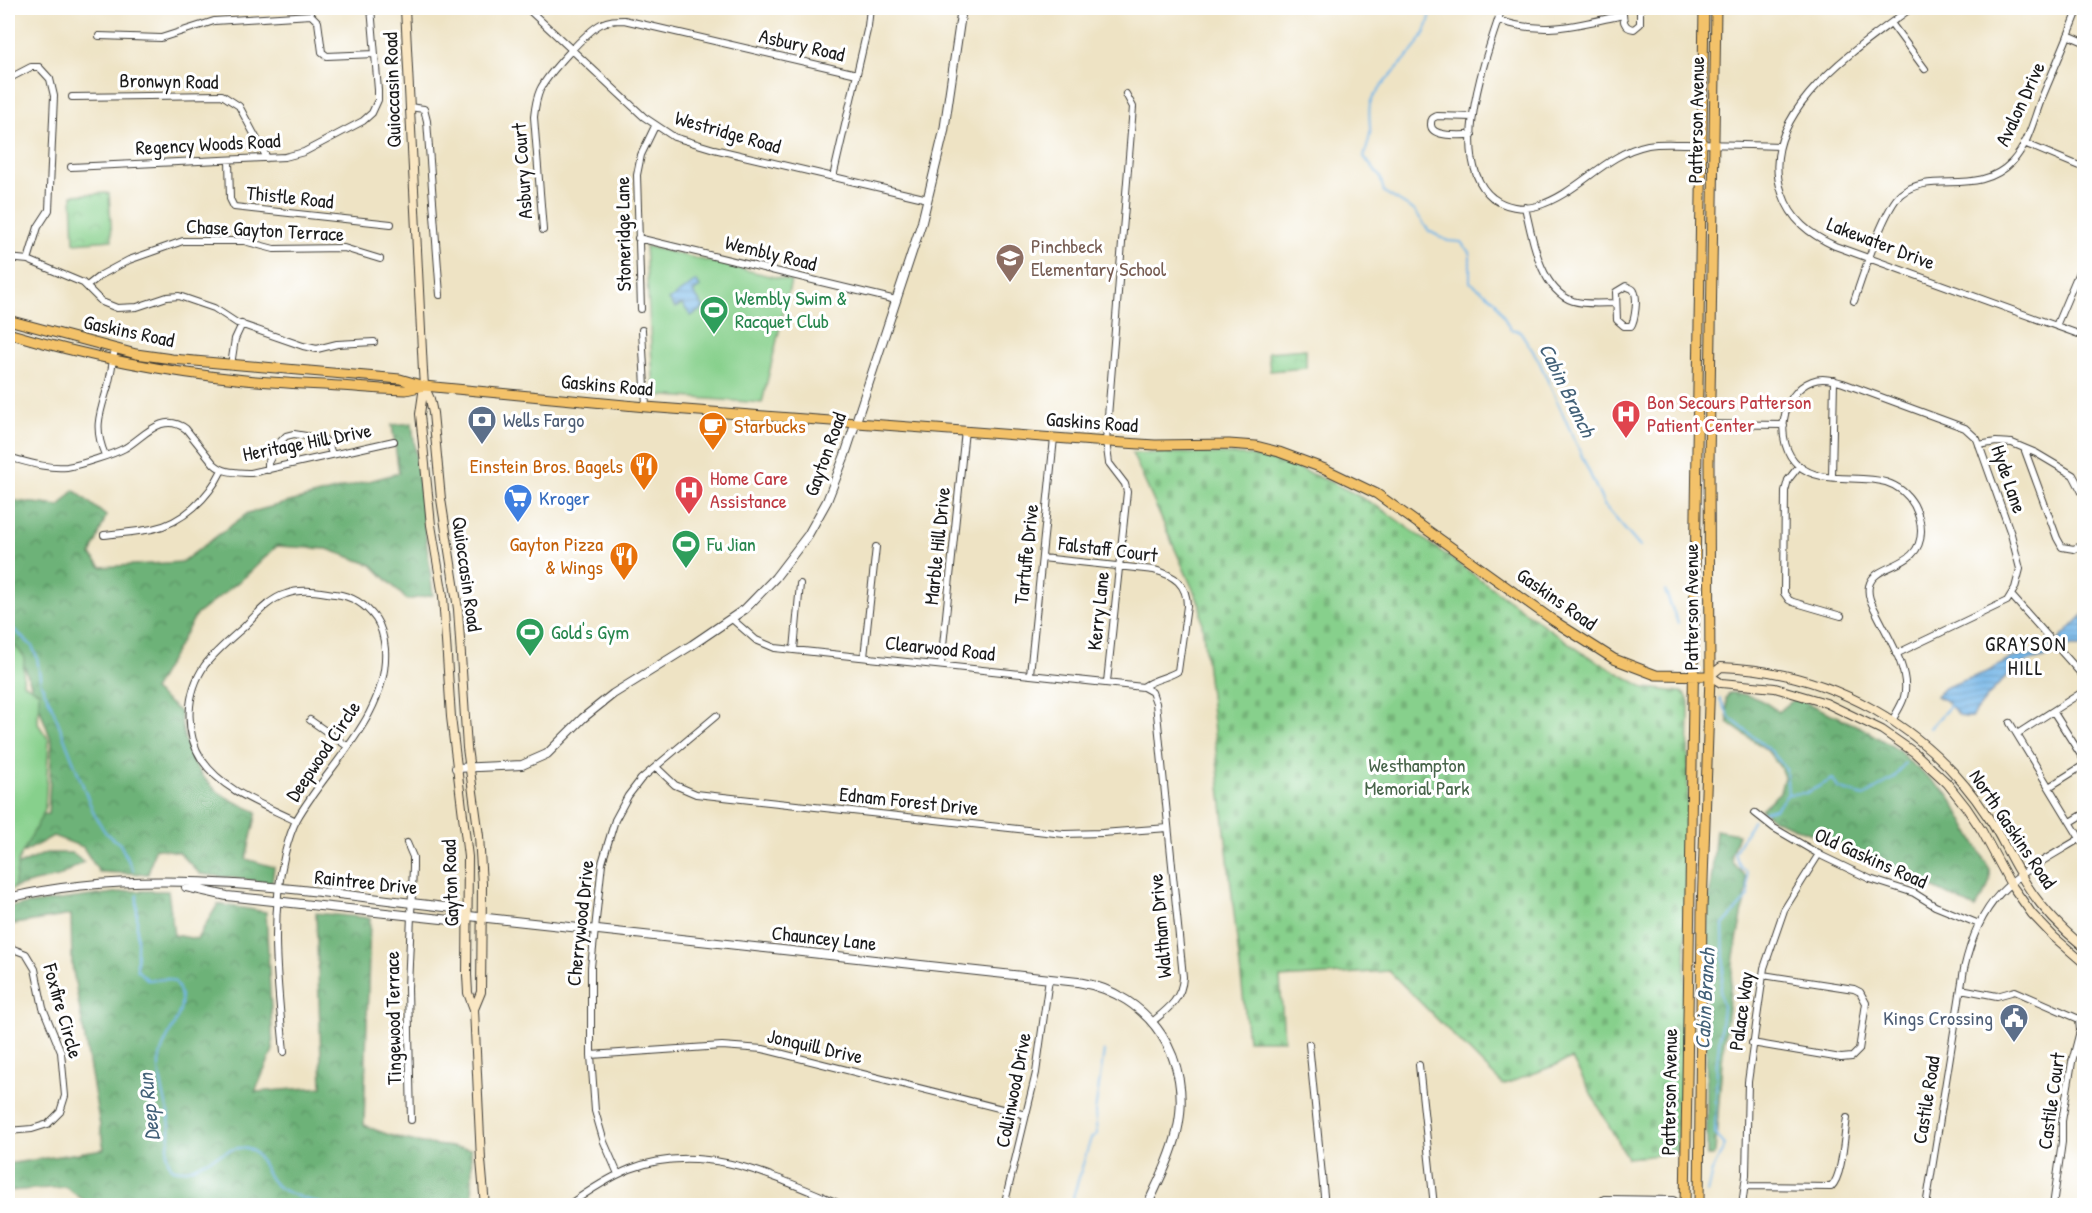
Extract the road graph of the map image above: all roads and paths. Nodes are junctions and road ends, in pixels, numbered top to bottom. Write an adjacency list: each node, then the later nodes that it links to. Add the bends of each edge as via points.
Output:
1 (371, 8): 19 (street, Regency Woods Road)
2 (405, 8): 25 (main road, Quioccasin Road)
3 (527, 8): 18 (street, Westridge Road)
4 (870, 8): 21 (street)
5 (962, 8): 38 (street, Gayton Road, via 944,128)
6 (1502, 8): 13 (street)
7 (1640, 8): 12 (street, via 1640,24 1631,29 1626,26)
8 (1704, 8): 30 (main road, Patterson Avenue)
9 (1716, 8): 31 (main road, Patterson Avenue)
10 (1911, 8): 14 (street)
11 (2079, 8): 15 (street, Avalon Drive)
12 (1623, 11): 13 (street, via 1550,29 1531,29)
13 (1498, 20): 26 (street)
14 (1891, 22): 20 (street); 32 (street, via 1825,76 1803,103)
15 (2068, 35): 17 (street); 29 (street, Avalon Drive)
16 (99, 36): 19 (street, via 161,39 214,21 311,15 318,22 322,52 327,56)
17 (2085, 42)
18 (573, 50): 21 (street, Asbury Road, via 598,25 624,20); 27 (street, Westridge Road); 41 (street, Asbury Court, via 549,76 536,101)
19 (375, 54): 33 (street, Regency Woods Road, via 378,100 372,113 299,155)
20 (1925, 69)
21 (857, 75): 37 (street)
22 (8, 79): 46 (street, via 39,67 50,79 54,96 49,210 38,227)
23 (1126, 94): 74 (street, via 1133,107)
24 (72, 97): 33 (street, Bronwyn Road, via 222,95 239,106)
25 (409, 107): 49 (street, via 424,109 427,121); 65 (main road, Quioccasin Road)
26 (1473, 117): 28 (street); 28 (street, via 1437,116 1431,125 1437,133)
27 (655, 126): 37 (street, Westridge Road, via 689,143); 42 (street, Stoneridge Lane, via 641,155 637,175)
28 (1472, 135): 39 (street, via 1474,169 1483,187 1505,205)
29 (2024, 143): 36 (street); 44 (street, Avalon Drive, via 2012,161 1989,178 1922,184 1902,193 1890,208)
30 (1702, 144): 31 (street); 39 (street, via 1648,145 1620,154 1568,191 1536,207); 68 (main road, Patterson Avenue)
31 (1714, 144): 32 (street); 69 (main road, Patterson Avenue)
32 (1780, 146): 44 (street, Lakewater Drive, via 1779,185 1787,207 1800,224 1817,238)
33 (267, 158): 34 (street, Regency Woods Road)
34 (229, 160): 35 (street, Regency Woods Road); 40 (street, Thistle Road, via 230,199 234,207)
35 (71, 167)
36 (2085, 168)
37 (833, 177): 38 (street, Westridge Road)
38 (928, 199): 50 (street, Gayton Road)
39 (1525, 207): 52 (street, via 1535,248 1553,287 1576,302)
40 (391, 224)
41 (543, 230)
42 (638, 238): 50 (street, Wembly Road); 53 (street, Stoneridge Lane)
43 (8, 258): 46 (street)
44 (1870, 258): 51 (street, Avalon Drive); 56 (street, Lakewater Drive)
45 (380, 259): 48 (street, Chase Gayton Terrace, via 344,248 274,249 244,241 183,241 129,260)
46 (28, 260): 48 (street)
47 (2085, 260): 56 (street)
48 (87, 286): 55 (street, via 102,302 117,308 179,296 214,308)
49 (440, 295)
50 (896, 300): 67 (street, Gayton Road)
51 (1854, 302)
52 (1616, 303): 52 (street, via 1620,289 1626,286 1634,290 1635,317 1631,326 1617,320)
53 (641, 309)
54 (8, 320): 61 (main road, Gaskins Road)
55 (242, 324): 60 (street, via 317,349); 63 (street)
56 (2056, 326): 59 (street, Lakewater Drive)
57 (642, 330): 66 (street)
58 (8, 333): 62 (main road, Gaskins Road)
59 (2085, 336)
60 (374, 342)
61 (115, 348): 62 (street); 63 (main road, Gaskins Road)
62 (113, 360): 65 (main road, Gaskins Road, via 264,381 406,390); 78 (street, via 98,422)
63 (231, 366): 65 (main road, Gaskins Road, via 399,379)
64 (1834, 380): 70 (street, Hyde Lane, via 1818,379 1797,390 1788,405); 75 (street, Hyde Lane, via 1965,429); 83 (street)
65 (424, 386): 66 (main road, Gaskins Road); 115 (main road, Quioccasin Road, via 420,414 431,525 443,596); 116 (main road, Quioccasin Road, via 433,413 441,500 458,609)
66 (646, 407): 67 (main road, Gaskins Road)
67 (855, 422): 71 (main road, Gaskins Road); 93 (street, Gayton Road, via 832,490 808,535 775,578)
68 (1697, 424): 69 (street); 99 (main road, Patterson Avenue)
69 (1710, 424): 70 (street); 100 (main road, Patterson Avenue)
70 (1784, 425): 80 (street, via 1789,451)
71 (965, 430): 72 (main road, Gaskins Road); 97 (street, Marble Hill Drive)
72 (1054, 438): 74 (main road, Gaskins Road); 88 (street, Tartuffe Drive)
73 (394, 441): 77 (street, Heritage Hill Drive)
74 (1106, 441): 89 (street, Kerry Lane, via 1109,463 1126,488); 99 (main road, Gaskins Road, via 1256,446 1326,469 1377,494 1604,654 1656,675)
75 (1979, 445): 76 (street, via 2012,443); 91 (street, Hyde Lane, via 2020,569)
76 (2024, 448): 84 (street, via 2073,476); 86 (street, via 2056,538 2062,547 2074,549)
77 (332, 454): 82 (street, Heritage Hill Drive); 82 (street, via 324,439 294,434 278,444)
78 (105, 455): 79 (street, Heritage Hill Drive, via 82,464 54,467); 81 (street, Heritage Hill Drive, via 124,448 151,428 174,423 190,433)
79 (8, 457)
80 (1799, 466): 83 (street); 92 (street, via 1786,486 1784,593 1789,600)
81 (222, 470): 82 (street, Heritage Hill Drive); 85 (street, via 212,490 180,518 154,529)
82 (268, 470)
83 (1832, 477): 95 (street, via 1871,478 1898,488 1913,503 1921,522 1917,550 1869,585 1870,599)
84 (2085, 496)
85 (104, 535)
86 (2085, 544)
87 (876, 548): 96 (street)
88 (1042, 558): 89 (street, Falstaff Court); 98 (street, Tartuffe Drive)
89 (1119, 567): 102 (street, Kerry Lane); 103 (street, Falstaff Court, via 1171,575 1187,597 1178,671)
90 (800, 584): 94 (street)
91 (2011, 595): 95 (street, via 1991,609); 101 (street)
92 (1841, 616)
93 (732, 619): 94 (street, Clearwood Road, via 763,644); 116 (street, Gayton Road, via 613,694 548,754 522,765)
94 (794, 650): 96 (street, Clearwood Road)
95 (1896, 654): 109 (street, via 1906,682 1902,703)
96 (864, 657): 97 (street, Clearwood Road)
97 (941, 665): 98 (street, Clearwood Road)
98 (1030, 674): 102 (street, Clearwood Road)
99 (1694, 676): 100 (main road, North Gaskins Road); 166 (main road, Patterson Avenue)
100 (1710, 676): 109 (main road, North Gaskins Road, via 1721,667 1788,675 1840,692); 128 (main road, North Gaskins Road, via 1721,683 1775,688 1814,699 1859,717 1894,737 1958,796 1983,831); 167 (main road, Patterson Avenue, via 1702,909)
101 (2085, 677)
102 (1107, 682): 103 (street, Clearwood Road)
103 (1143, 687): 105 (street, Clearwood Road)
104 (2085, 691): 106 (street)
105 (1152, 692): 122 (street, Waltham Drive)
106 (2053, 711): 111 (street); 113 (street)
107 (716, 716): 114 (street, Cherrywood Drive)
108 (310, 720): 112 (street)
109 (1892, 721): 126 (main road, North Gaskins Road, via 1935,753 1972,794)
110 (2010, 723): 111 (street)
111 (2017, 734): 117 (street)
112 (347, 746): 120 (street, Deepwood Circle); 120 (street, Deepwood Circle, via 379,694 385,665 381,630 369,610 351,597 302,591 284,594 266,606 204,666 193,690 190,714 195,743 202,760 215,775)
113 (2085, 763): 117 (street)
114 (656, 767): 122 (street, Ednam Forest Drive, via 675,785 696,794 1053,833); 137 (street, Cherrywood Drive, via 628,796 609,835)
115 (456, 768): 116 (street, Gayton Road); 134 (main road, Gayton Road, via 468,858)
116 (470, 768): 135 (main road, Gayton Road, via 482,861)
117 (2049, 787): 121 (street)
118 (1755, 813): 125 (street, Old Gaskins Road)
119 (2085, 814): 121 (street)
120 (296, 821): 129 (street, Deepwood Circle, via 285,852)
121 (2071, 822): 123 (street)
122 (1168, 828): 145 (street, Waltham Drive, via 1182,986 1177,1000)
123 (2083, 841): 126 (street, Castile Road)
124 (407, 843): 132 (street, Tingewood Terrace, via 413,857)
125 (1819, 855): 136 (street, Old Gaskins Road); 141 (street, Palace Way, via 1784,910)
126 (2020, 874): 128 (street, Castile Road); 139 (main road, North Gaskins Road, via 2044,909)
127 (171, 883): 129 (street, Raintree Drive, via 226,883); 130 (street, Raintree Drive, via 82,885); 131 (street, Raintree Drive, via 226,896)
128 (2010, 883): 136 (street, Castile Road, via 1992,901); 140 (main road, North Gaskins Road, via 2043,926)
129 (279, 889): 131 (street, Deepwood Circle); 132 (street, Raintree Drive)
130 (8, 898)
131 (278, 901): 133 (street, Raintree Drive); 148 (street, Deepwood Circle, via 275,953)
132 (411, 903): 133 (street, Tingewood Terrace); 134 (street, Raintree Drive, via 461,909)
133 (411, 916): 134 (street, Raintree Drive, via 460,921); 153 (street, Tingewood Terrace)
134 (468, 916): 135 (street, Chauncey Lane); 144 (main road, Gayton Road, via 468,993)
135 (482, 917): 137 (street, Chauncey Lane); 144 (main road, Gayton Road, via 481,992)
136 (1979, 924): 143 (street, Castile Road, via 1968,951)
137 (594, 930): 142 (street, Chauncey Lane); 149 (street, Cherrywood Drive, via 589,996)
138 (8, 947): 154 (street, Foxfire Circle, via 26,954 35,969 43,1008 61,1052 65,1096 60,1112 48,1124)
139 (2085, 947)
140 (2085, 963)
141 (1763, 975): 146 (street, Palace Way); 146 (street, via 1860,992 1865,999 1865,1011 1859,1050 1852,1057 1841,1058)
142 (1049, 979): 145 (street, Chauncey Lane, via 1108,990 1132,1003); 151 (street, Collinwood Drive, via 1040,1052)
143 (1961, 989): 169 (street, Castile Road); 170 (street, Castile Court, via 1997,996 2015,991 2079,1019)
144 (474, 1010): 158 (main road, Gayton Road)
145 (1152, 1022): 162 (street, via 1174,1059 1180,1097 1174,1143)
146 (1752, 1043): 156 (street, Palace Way)
147 (1309, 1044): 163 (street)
148 (284, 1052)
149 (591, 1055): 151 (street, Jonquill Drive, via 722,1046 763,1049); 155 (street, Cherrywood Drive, via 595,1111)
150 (1419, 1065): 164 (street)
151 (1026, 1115): 161 (street, Collinwood Drive)
152 (1847, 1118): 156 (street, via 1839,1170 1831,1187)
153 (411, 1120)
154 (8, 1131)
155 (618, 1174): 159 (street); 160 (street, via 668,1159 710,1159)
156 (1744, 1186): 168 (street, Palace Way)
157 (1599, 1205): 165 (street); 166 (street, via 1604,1199 1673,1200)
158 (485, 1206)
159 (567, 1206)
160 (845, 1206)
161 (1004, 1206)
162 (1147, 1206)
163 (1325, 1206)
164 (1434, 1206)
165 (1582, 1206)
166 (1684, 1206)
167 (1699, 1206)
168 (1742, 1206)
169 (1926, 1206)
170 (2053, 1206)

